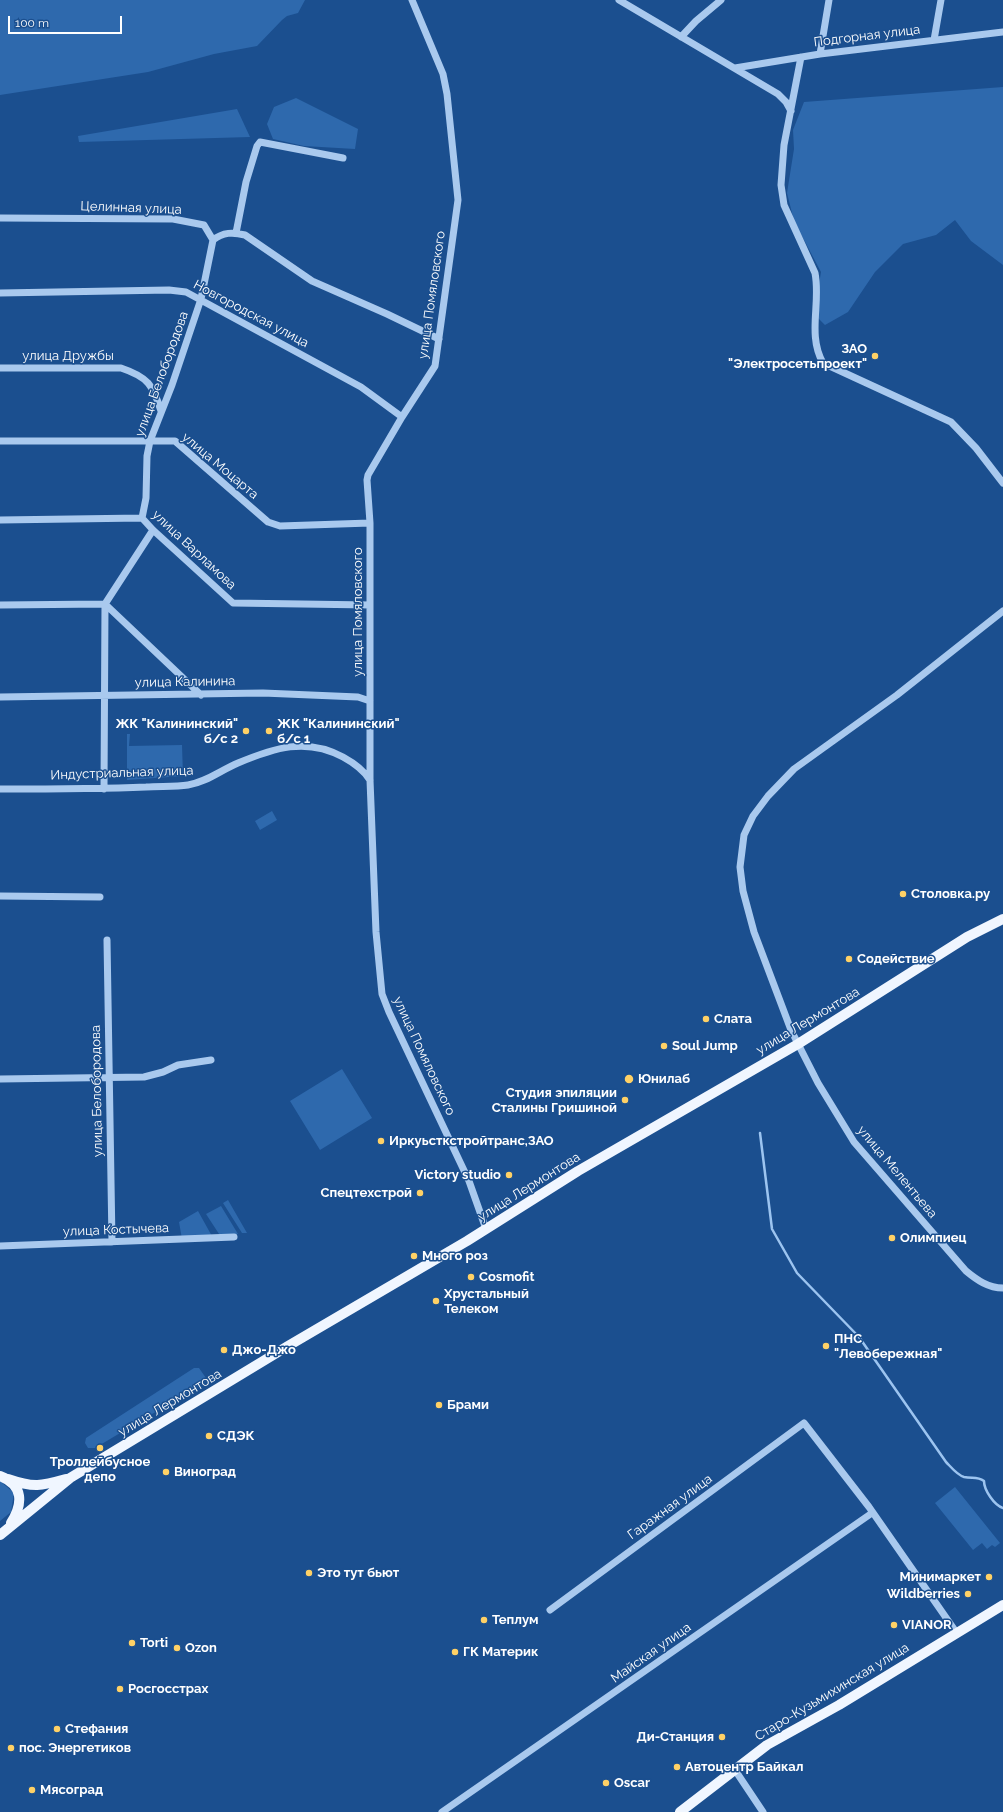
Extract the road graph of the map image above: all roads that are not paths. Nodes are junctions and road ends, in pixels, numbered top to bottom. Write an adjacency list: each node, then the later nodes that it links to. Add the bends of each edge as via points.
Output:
1 (620, 0): 7 (street)
2 (721, 0): 7 (street)
3 (829, 0): 9 (street)
4 (941, 0): 8 (street)
5 (412, 1): 19 (street, улица Помяловского, via 443,74 458,200)
6 (1003, 32): 8 (street, Подгорная улица)
7 (681, 37): 11 (street)
8 (934, 40): 9 (street, Подгорная улица)
9 (820, 54): 10 (street, Подгорная улица)
10 (801, 57): 11 (street, Подгорная улица); 12 (street)
11 (735, 68): 12 (street, via 778,94)
12 (791, 111): 25 (street, via 782,164 783,198 815,273 817,285 814,323 818,354 823,364 952,422)
13 (343, 158): 15 (street, via 260,142 256,146 246,182)
14 (0, 218): 16 (street, Целинная улица, via 173,219 204,225)
15 (236, 233): 16 (street, via 224,234); 19 (street, via 252,238 312,281)
16 (213, 240): 18 (street, улица Белобородова)
17 (0, 293): 18 (street, Новгородская улица, via 169,290 186,292)
18 (201, 299): 21 (street, улица Белобородова); 22 (street, Новгородская улица, via 361,387)
19 (439, 339): 22 (street, улица Помяловского, via 435,366)
20 (0, 368): 21 (street, улица Дружбы, via 121,368 137,373 152,386)
21 (161, 412): 23 (street, улица Белобородова)
22 (402, 417): 28 (street, улица Помяловского, via 366,480)
23 (150, 441): 24 (street, улица Моцарта); 26 (street, улица Белобородова); 28 (street, улица Моцарта, via 175,441 268,522 280,526)
24 (0, 442)
25 (1003, 482)
26 (142, 518): 27 (street, улица Варламова); 29 (street, улица Варламова)
27 (0, 520)
28 (370, 523): 32 (street, улица Помяловского)
29 (153, 530): 30 (street); 32 (street, улица Варламова, via 233,603)
30 (105, 604): 31 (street); 34 (street); 35 (street)
31 (0, 605)
32 (370, 605): 37 (street, улица Помяловского)
33 (1003, 611): 45 (street, улица Мелентьева, via 897,695 794,768 753,816 744,835 740,868 742,891 754,932)
34 (201, 694): 35 (street, улица Калинина); 37 (street, улица Калинина, via 338,696 358,697)
35 (105, 695): 36 (street, улица Калинина); 39 (street)
36 (0, 697)
37 (370, 701): 38 (street, улица Помяловского)
38 (370, 780): 39 (street, Индустриальная улица, via 354,763 330,750 316,746 299,746 277,749 190,785); 49 (street, улица Помяловского, via 376,932 382,994 469,1181)
39 (104, 788): 40 (street, Индустриальная улица)
40 (0, 790)
41 (0, 896): 42 (street)
42 (100, 897)
43 (1003, 919): 45 (main road, улица Лермонтова, via 967,937)
44 (107, 940): 47 (street, улица Белобородова)
45 (798, 1044): 49 (main road, улица Лермонтова, via 578,1171); 53 (street, улица Мелентьева, via 818,1083 864,1154 966,1271 986,1284)
46 (211, 1060): 47 (street, via 178,1065 144,1077)
47 (109, 1077): 48 (street); 51 (street, улица Белобородова)
48 (0, 1079)
49 (486, 1229): 55 (main road, улица Лермонтова)
50 (234, 1237): 51 (street, улица Костычева)
51 (112, 1242): 52 (street, улица Костычева)
52 (0, 1246)
53 (1003, 1288)
54 (1, 1476): 55 (main road, улица Лермонтова, via 24,1484 41,1486); 57 (main road, via 14,1484 19,1493 20,1503 12,1523)
55 (70, 1478): 57 (main road, улица Лермонтова)
56 (872, 1513): 59 (street, Гаражная улица, via 804,1423); 60 (street); 62 (street, Майская улица)
57 (0, 1534)
58 (1003, 1605): 60 (main road, Старо-Кузьмихинская улица)
59 (550, 1610)
60 (956, 1632): 61 (main road, Старо-Кузьмихинская улица, via 839,1705 767,1745)
61 (735, 1770): 63 (main road, Старо-Кузьмихинская улица); 64 (street)
62 (442, 1812)
63 (680, 1812)
64 (763, 1812)

